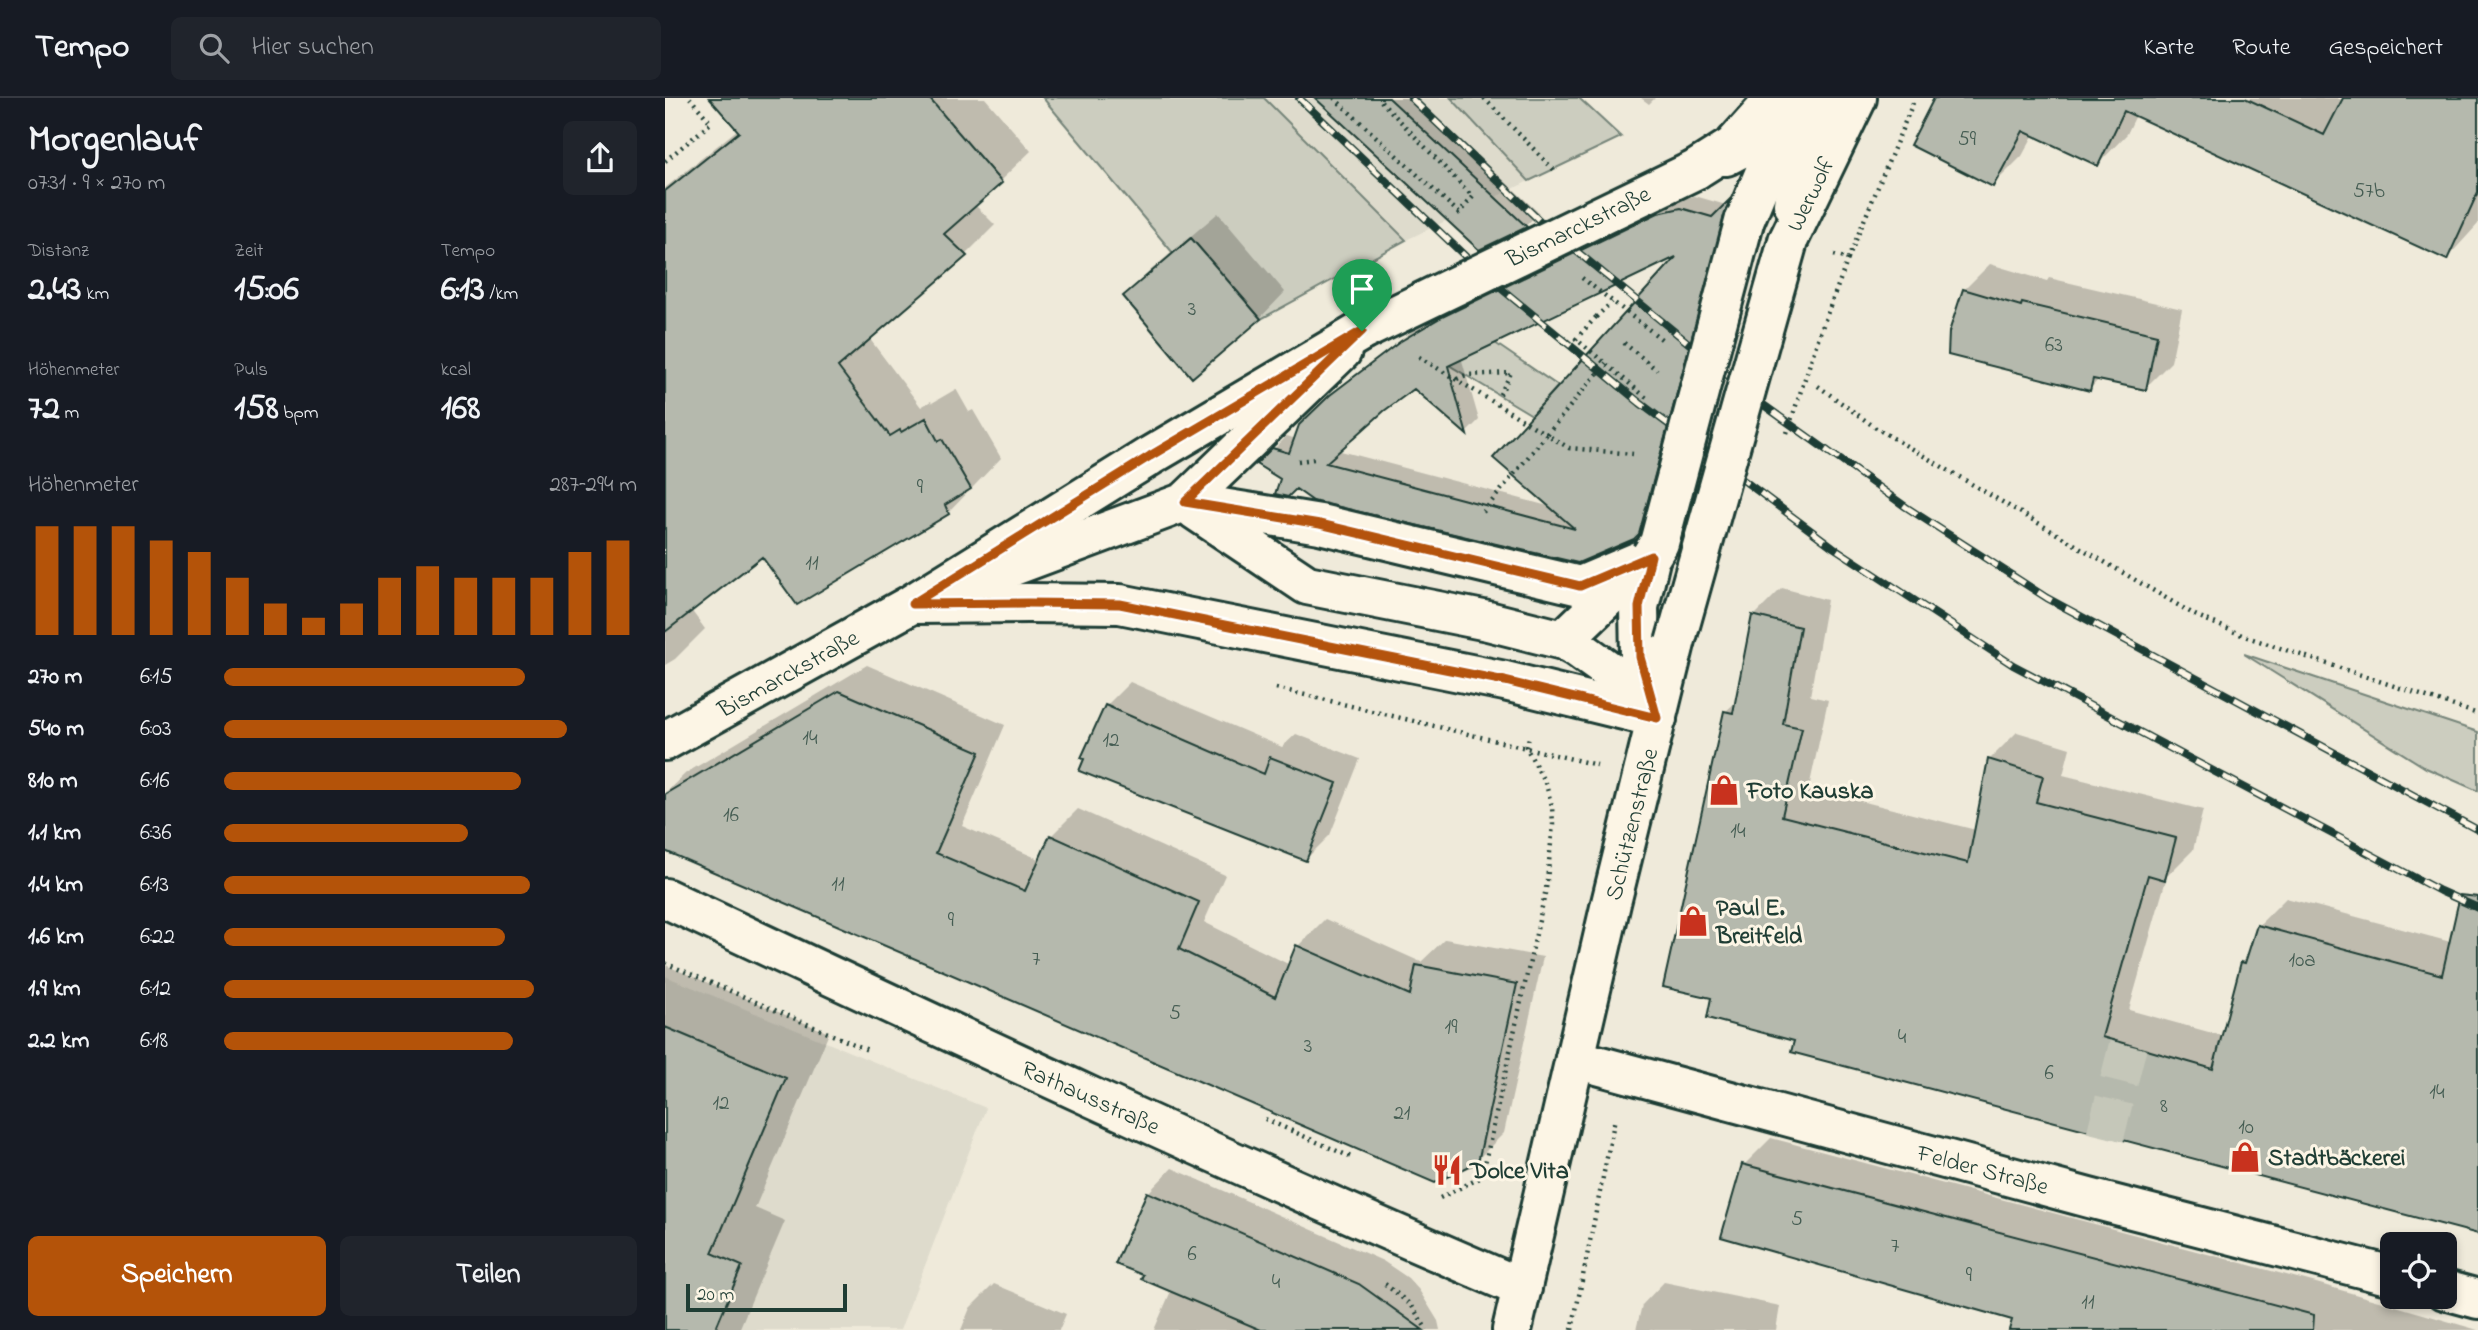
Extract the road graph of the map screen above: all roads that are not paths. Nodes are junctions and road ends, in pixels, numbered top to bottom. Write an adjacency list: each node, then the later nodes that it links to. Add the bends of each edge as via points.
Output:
1 (1857, 98): 3 (main road, Werwolf)
2 (1802, 105): 3 (main road, Werwolf); 4 (main road, Bismarckstraße, bridge, via 1695,170); 6 (main road, bridge, via 1744,222 1659,543)
3 (1788, 241): 9 (main road, Schützenstraße, bridge)
4 (1362, 331): 5 (main road, Bismarckstraße); 7 (main road, Bismarckstraße)
5 (1185, 502): 6 (main road, via 1320,524 1580,586); 7 (main road); 8 (main road, via 1307,585)
6 (1651, 556): 8 (main road); 9 (main road, via 1639,607 1640,657)
7 (912, 604): 9 (main road, Bismarckstraße, via 1120,604 1543,690); 10 (main road, Bismarckstraße)
8 (1563, 640): 9 (main road, via 1608,670)
9 (1657, 718): 12 (main road, Schützenstraße)
10 (665, 741)
11 (665, 898): 14 (main road, Rathausstraße, via 1045,1077)
12 (1575, 1059): 13 (main road, Felder Straße); 14 (main road, Schützenstraße)
13 (2380, 1273)
14 (1522, 1288): 17 (main road, Schützenstraße)
15 (2457, 1293): 16 (main road)
16 (2478, 1299)
17 (1512, 1330)

